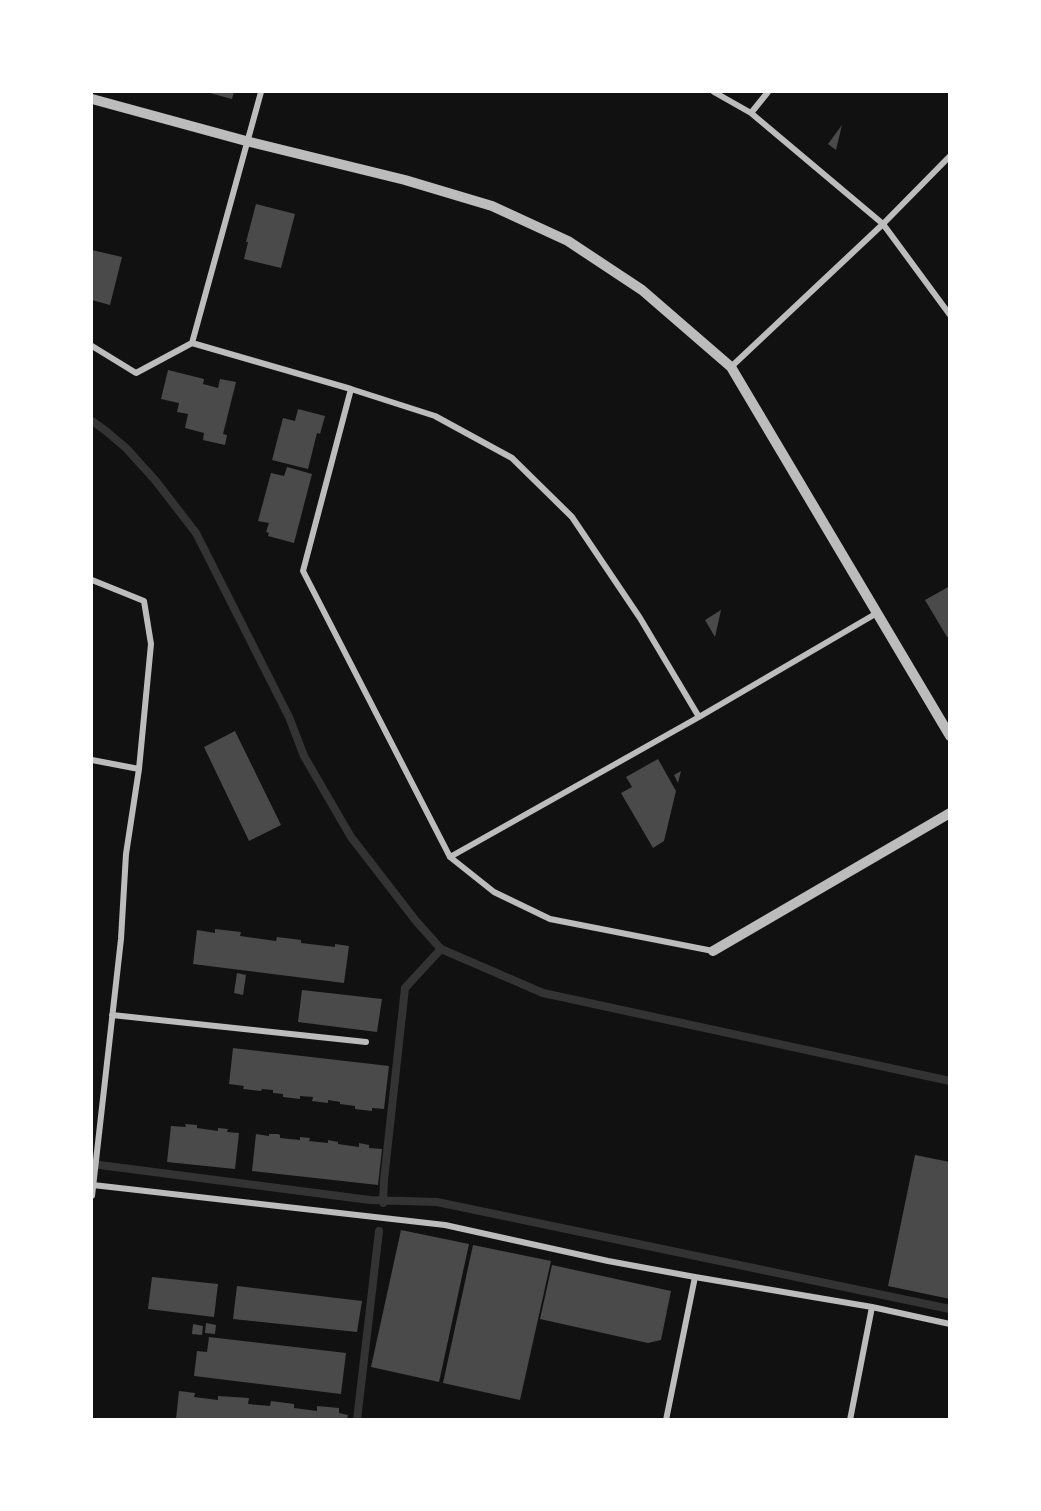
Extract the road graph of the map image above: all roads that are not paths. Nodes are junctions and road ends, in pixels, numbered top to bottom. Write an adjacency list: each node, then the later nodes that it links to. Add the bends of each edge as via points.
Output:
1 (261, 92): 6 (street)
2 (714, 92): 5 (street)
3 (768, 92): 5 (street)
4 (92, 99): 6 (street)
5 (751, 113): 8 (street)
6 (246, 141): 10 (street); 12 (street, via 492,206 568,240 642,290)
7 (950, 156): 8 (street)
8 (884, 224): 9 (street); 12 (street)
9 (950, 315)
10 (192, 343): 11 (street, via 136,373); 13 (street)
11 (92, 346)
12 (731, 367): 15 (street)
13 (351, 389): 16 (street, via 435,416 512,458 572,517 640,618); 21 (street, via 303,571)
14 (92, 580): 19 (street, via 144,601 151,644)
15 (878, 613): 16 (street); 17 (street)
16 (699, 717): 21 (street)
17 (950, 736)
18 (92, 760): 19 (street)
19 (140, 769): 23 (street, via 126,854)
20 (950, 813): 22 (street)
21 (450, 857): 22 (street, via 494,892 550,919)
22 (713, 951)
23 (112, 1015): 24 (street); 25 (street)
24 (366, 1042)
25 (93, 1185): 26 (street); 27 (street, via 445,1225)
26 (92, 1196)
27 (695, 1277): 28 (street); 30 (street)
28 (872, 1307): 29 (street); 31 (street)
29 (950, 1324)
30 (666, 1419)
31 (850, 1419)

